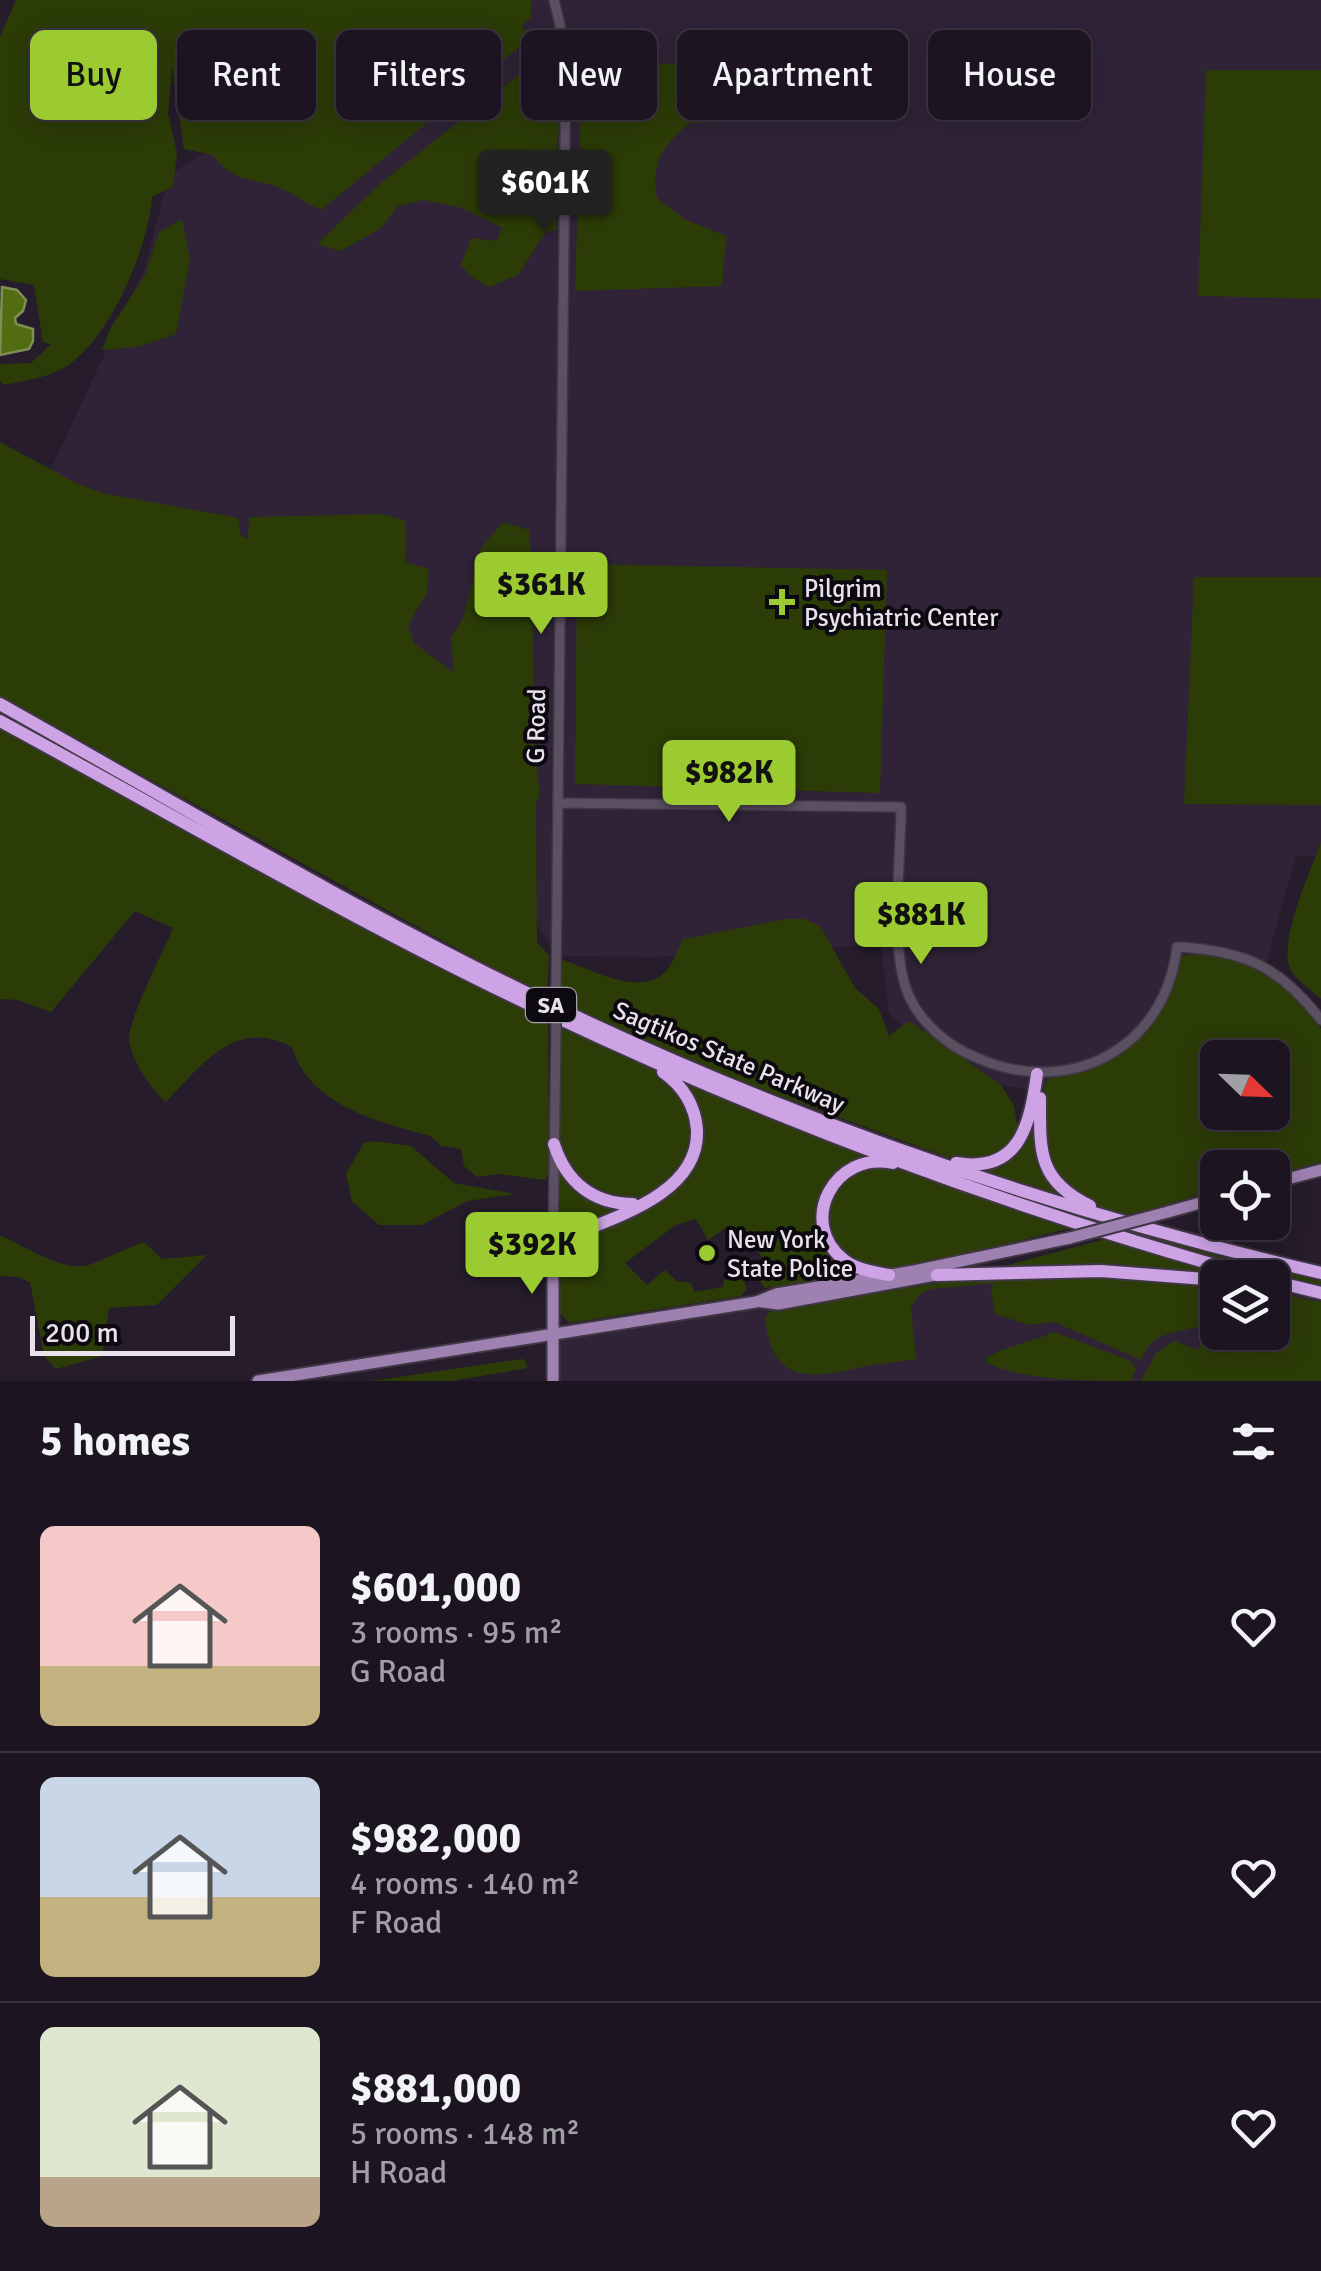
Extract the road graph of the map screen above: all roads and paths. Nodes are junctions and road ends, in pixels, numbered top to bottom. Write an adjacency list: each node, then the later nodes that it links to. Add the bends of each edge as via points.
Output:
1 (554, 0): 4 (street, G Road, via 566,50)
2 (0, 704): 8 (highway, Sagtikos State Parkway / SA, via 488,974 669,1058)
3 (0, 721): 6 (highway, Sagtikos State Parkway / SA, via 450,965)
4 (558, 804): 7 (street, via 901,807 899,945 910,1000 957,1048); 9 (street, G Road, bridge)
5 (1321, 1020): 7 (street, via 1265,967 1238,954 1177,947 1170,988 1141,1032 1093,1062)
6 (636, 1054): 11 (highway, Sagtikos State Parkway / SA); 14 (highway, via 682,1088 696,1126 684,1174)
7 (1038, 1074): 8 (highway, via 1027,1128 992,1162 956,1163); 15 (highway, via 1046,1170 1074,1198)
8 (866, 1138): 15 (highway, Sagtikos State Parkway / SA)
9 (554, 1144): 14 (highway, via 562,1166 584,1190 612,1203); 17 (street, G Road)
10 (1321, 1170): 12 (main road)
11 (949, 1177): 18 (highway, Sagtikos State Parkway / SA); 20 (highway, via 871,1161 834,1183 823,1214 832,1245 852,1265)
12 (1290, 1178)
13 (1200, 1203): 16 (main road, bridge)
14 (640, 1204): 17 (highway)
15 (1138, 1226): 19 (highway, Sagtikos State Parkway / SA)
16 (1070, 1238): 20 (main road); 21 (main road)
17 (553, 1243): 27 (main road, G Road)
18 (1200, 1260)
19 (1321, 1273)
20 (889, 1275): 26 (main road)
21 (938, 1275): 22 (highway, via 1102,1271); 26 (main road, via 778,1304)
22 (1200, 1279)
23 (1290, 1286): 25 (highway)
24 (1290, 1291): 25 (highway)
25 (1321, 1295)
26 (756, 1302): 27 (main road)
27 (552, 1335): 28 (main road); 29 (main road, G Road)
28 (258, 1381)
29 (553, 1381)

